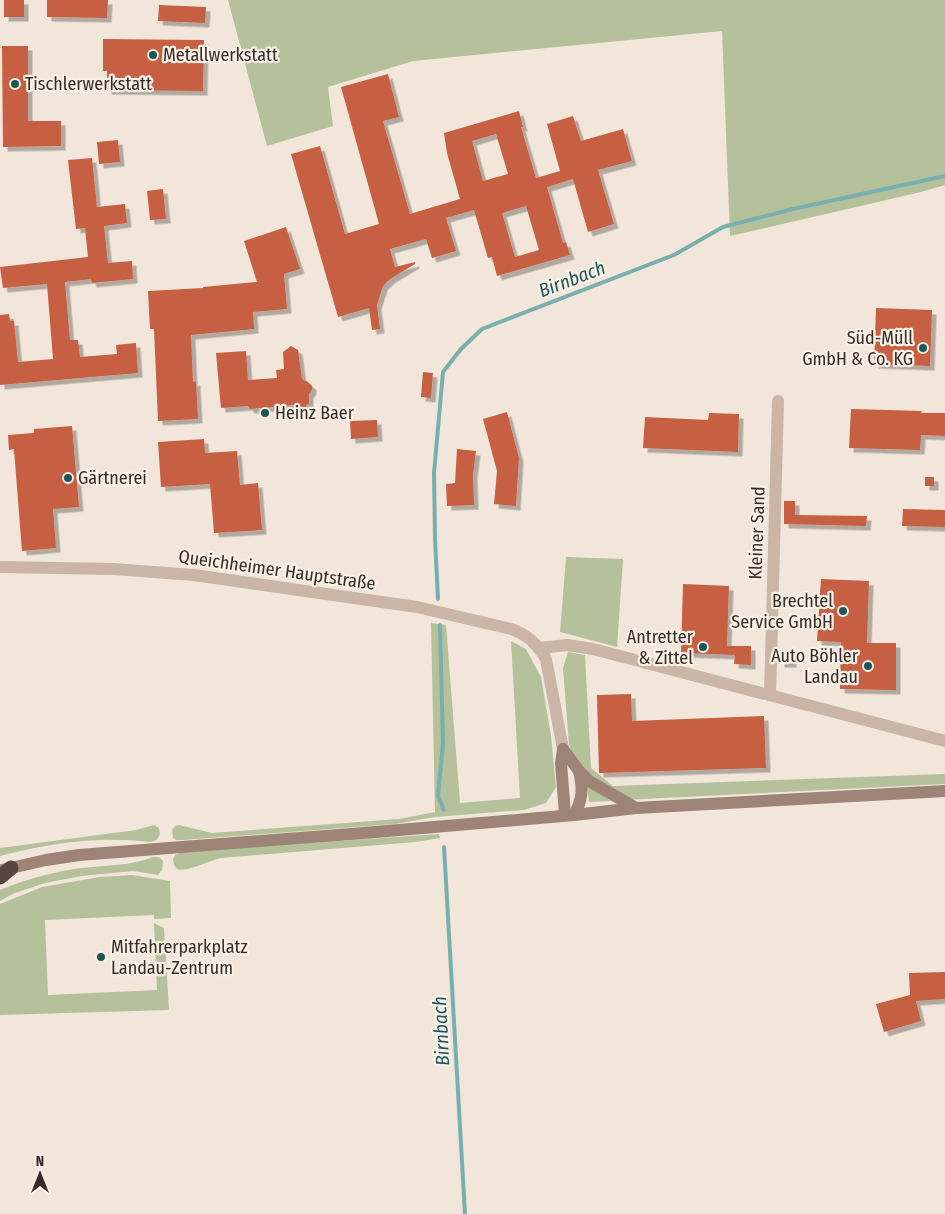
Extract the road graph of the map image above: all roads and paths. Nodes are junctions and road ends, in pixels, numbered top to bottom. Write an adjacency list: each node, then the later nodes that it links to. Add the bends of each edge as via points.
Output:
1 (778, 401): 4 (street, Kleiner Sand)
2 (0, 567): 3 (street, Queichheimer Hauptstraße, via 169,572 390,603 511,629 523,633)
3 (540, 648): 4 (street, via 568,646 593,649); 6 (street, Queichheimer Hauptstraße, via 548,665)
4 (770, 696): 5 (street)
5 (945, 741)
6 (563, 749): 7 (main road); 10 (main road, via 561,764)
7 (579, 771): 9 (main road, via 598,787); 10 (main road, via 581,801)
8 (945, 791): 9 (main road)
9 (636, 808): 10 (main road)
10 (570, 815): 11 (main road, via 79,855)
11 (2, 872)

